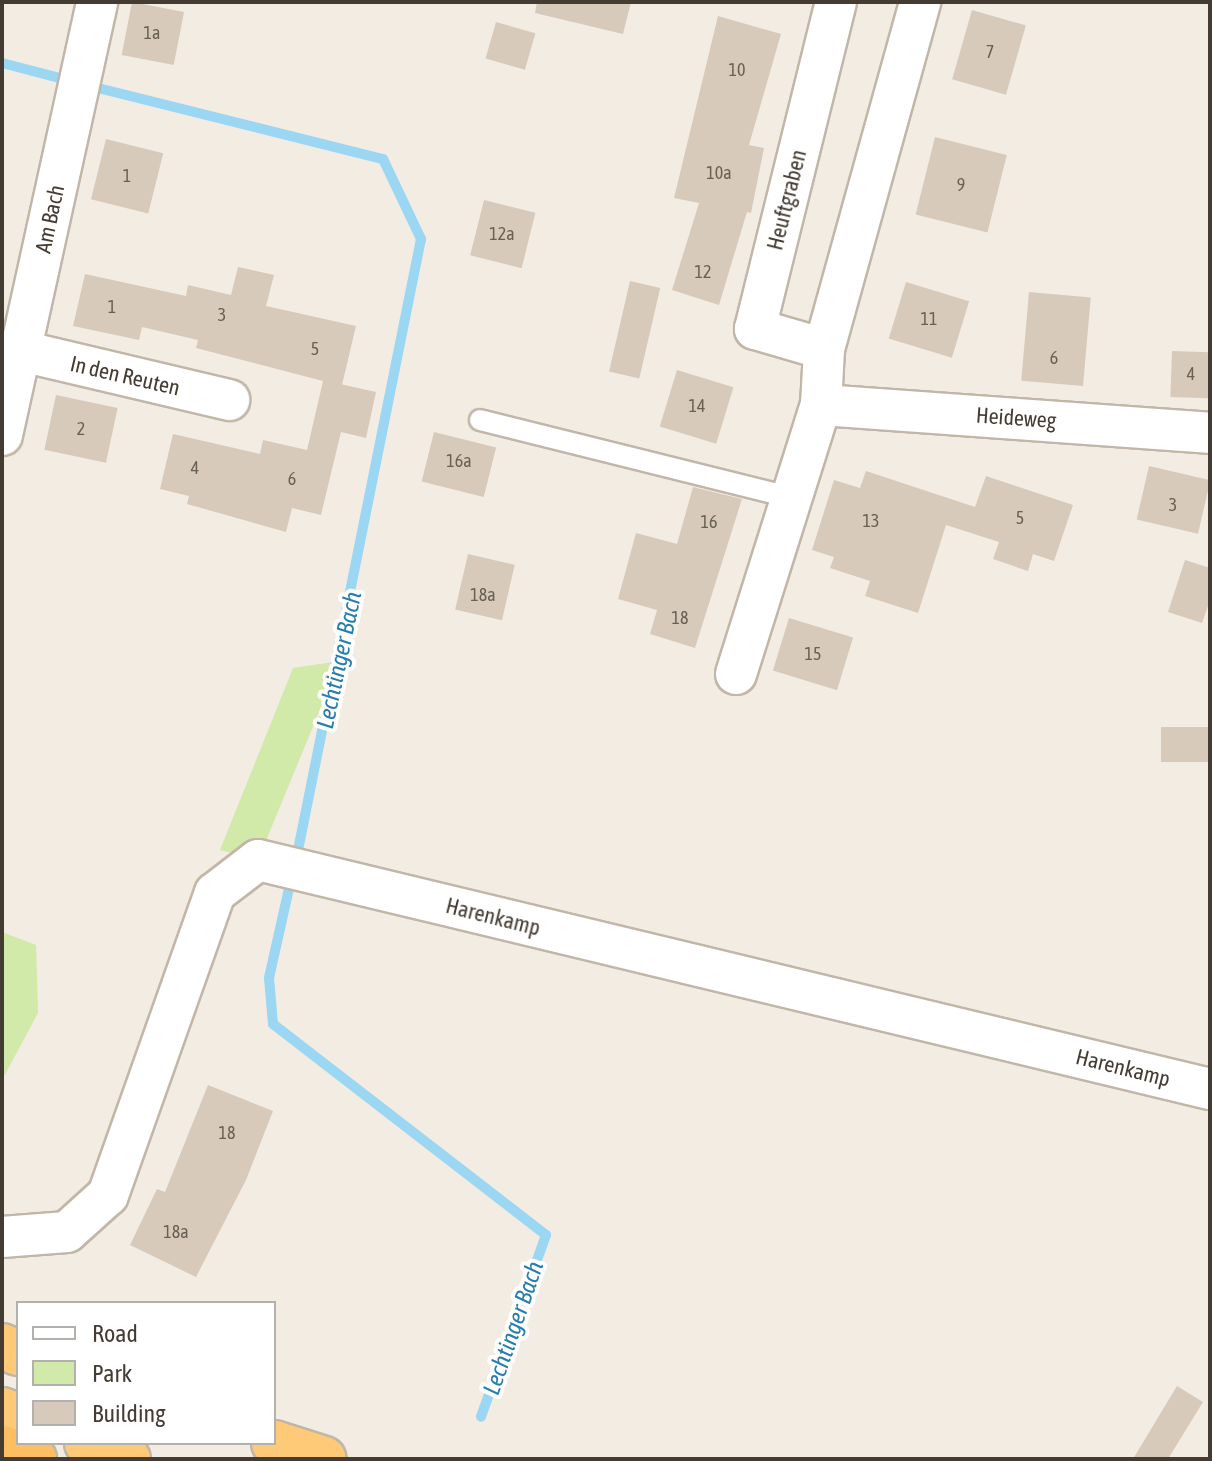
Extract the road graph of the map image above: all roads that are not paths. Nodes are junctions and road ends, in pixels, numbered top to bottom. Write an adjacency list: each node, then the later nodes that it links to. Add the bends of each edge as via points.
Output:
1 (97, 2): 5 (street, Am Bach)
2 (836, 2): 4 (street, Heuftgraben, via 755,329)
3 (920, 2): 4 (street)
4 (824, 349): 7 (street)
5 (22, 351): 6 (street, In den Reuten); 10 (street, Am Bach)
6 (229, 400)
7 (821, 405): 9 (street, Heideweg); 11 (street)
8 (480, 420): 11 (lane)
9 (1210, 433)
10 (2, 435)
11 (792, 498): 12 (street)
12 (736, 674)
13 (1210, 1089): 14 (street, Harenkamp, via 258,860 215,893 108,1195 67,1232)
14 (2, 1237)
15 (276, 1444): 20 (highway)
16 (92, 1445): 19 (highway)
17 (2, 1448): 18 (highway)
18 (34, 1459)
19 (128, 1459)
20 (324, 1459)

